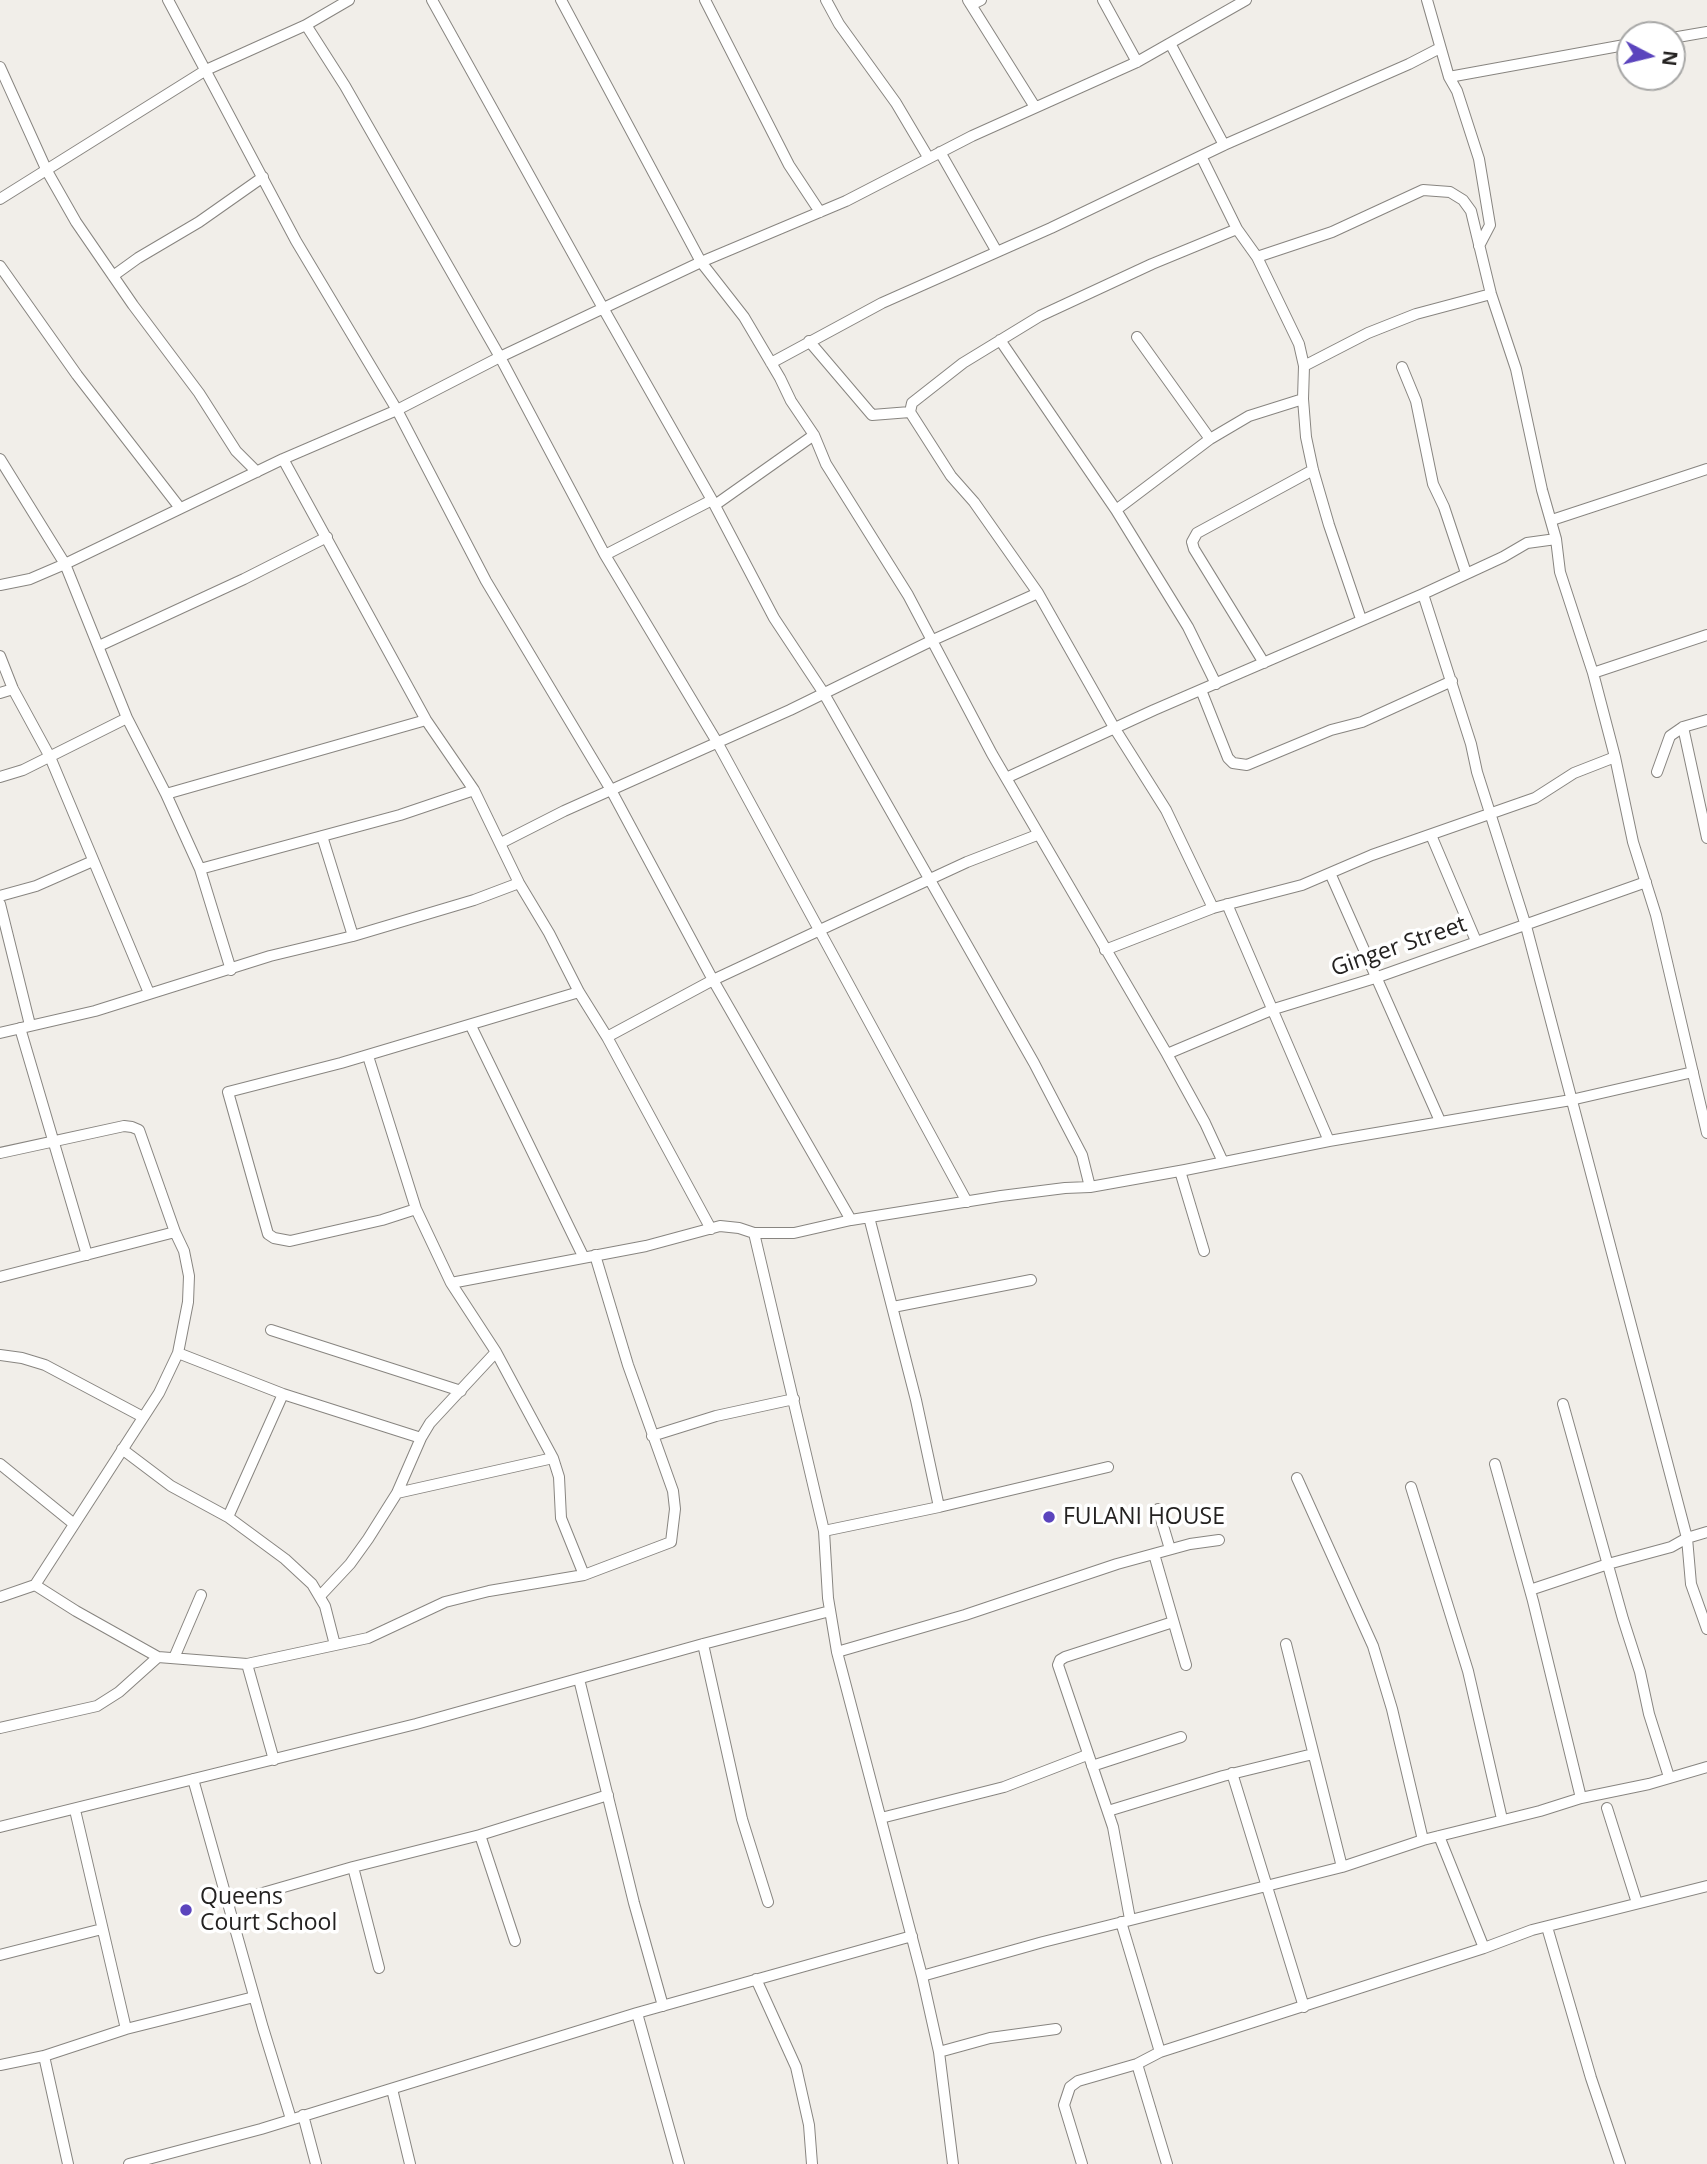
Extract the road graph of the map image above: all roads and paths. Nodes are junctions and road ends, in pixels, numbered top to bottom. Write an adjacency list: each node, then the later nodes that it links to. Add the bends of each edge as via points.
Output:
1 (168, 0): 19 (street)
2 (349, 0): 11 (street)
3 (432, 0): 38 (street)
4 (561, 0): 34 (street)
5 (705, 0): 29 (street, via 789,165)
6 (826, 0): 25 (street, via 897,103)
7 (1103, 0): 17 (street)
8 (1246, 0): 14 (street)
9 (1427, 0): 16 (street)
10 (973, 2): 21 (street)
11 (306, 25): 19 (street); 42 (street)
12 (1707, 32): 13 (street)
13 (1686, 36)
14 (1171, 45): 17 (street); 22 (street)
15 (1616, 47): 20 (street)
16 (1440, 48): 20 (street); 22 (street)
17 (1137, 62): 21 (street)
18 (0, 67): 26 (street)
19 (206, 70): 26 (street); 27 (street)
20 (1449, 78): 31 (street, via 1479,159 1489,225)
21 (1035, 107): 23 (street)
22 (1224, 145): 24 (street)
23 (940, 152): 25 (street); 32 (street)
24 (1201, 156): 30 (street); 32 (street)
25 (928, 158): 29 (street)
26 (47, 171): 28 (street); 36 (street)
27 (263, 177): 36 (street); 47 (street)
28 (0, 199)
29 (820, 212): 34 (street)
30 (1237, 229): 33 (street); 40 (street, via 1040,316)
31 (1479, 246): 33 (street, via 1471,211 1463,200 1437,189 1423,190 1332,232); 37 (street)
32 (997, 253): 41 (street)
33 (1256, 257): 44 (street, via 1299,344)
34 (701, 262): 38 (street); 43 (street, via 744,317)
35 (0, 266): 57 (street)
36 (113, 276): 55 (street, via 236,451)
37 (1491, 294): 44 (street, via 1416,314); 59 (street, via 1516,369)
38 (603, 308): 42 (street); 56 (street)
39 (1137, 337): 50 (street)
40 (1000, 340): 48 (street, via 923,394); 58 (street)
41 (809, 341): 43 (street); 48 (street, via 872,415)
42 (500, 357): 47 (street); 62 (street)
43 (771, 363): 49 (street)
44 (1304, 366): 46 (street)
45 (1402, 367): 64 (street, via 1416,401 1433,484)
46 (1303, 399): 50 (street, via 1249,416); 54 (street)
47 (397, 410): 52 (street); 93 (street, via 486,580)
48 (910, 411): 66 (street, via 951,476)
49 (814, 435): 56 (street); 70 (street, via 826,464)
50 (1210, 439): 58 (street)
51 (0, 459): 63 (street)
52 (283, 459): 55 (street); 60 (street)
53 (1707, 469): 59 (street)
54 (1313, 470): 68 (street); 73 (street, via 1198,533 1192,542)
55 (257, 472): 57 (street)
56 (714, 503): 62 (street); 79 (street, via 774,618)
57 (180, 508): 63 (street)
58 (1116, 510): 76 (street, via 1188,627)
59 (1552, 520): 61 (street)
60 (327, 537): 71 (street); 82 (street)
61 (1556, 539): 64 (street, via 1527,543); 74 (street, via 1560,572)
62 (605, 555): 86 (street)
63 (65, 564): 65 (street); 71 (street)
64 (1466, 573): 67 (street)
65 (0, 586)
66 (1038, 593): 70 (street); 85 (street)
67 (1423, 594): 68 (street); 75 (street)
68 (1361, 619): 73 (street)
69 (1707, 635): 74 (street)
70 (933, 640): 79 (street); 91 (street)
71 (99, 646): 81 (street)
72 (0, 656): 77 (street)
73 (1264, 663): 76 (street)
74 (1593, 673): 88 (street)
75 (1452, 681): 78 (street, via 1362,722 1247,765 1228,758); 95 (street)
76 (1216, 684): 78 (street)
77 (13, 689): 80 (street); 87 (street)
78 (1201, 690): 85 (street)
79 (823, 692): 86 (street); 104 (street)
80 (0, 693)
81 (127, 718): 87 (street); 94 (street)
82 (426, 720): 92 (street); 94 (street)
83 (1707, 720): 84 (street)
84 (1682, 727): 89 (street, via 1670,736); 99 (street)
85 (1115, 729): 91 (street); 110 (street, via 1166,810)
86 (717, 742): 93 (street); 112 (street)
87 (50, 757): 90 (street); 101 (street)
88 (1615, 757): 95 (street, via 1574,773 1535,798); 105 (street)
89 (1657, 772)
90 (0, 777)
91 (1006, 778): 96 (street)
92 (474, 790): 98 (street); 100 (street)
93 (611, 790): 100 (street); 118 (street)
94 (166, 793): 102 (street)
95 (1492, 814): 97 (street); 111 (street)
96 (1037, 835): 104 (street); 115 (street)
97 (1431, 835): 103 (street); 114 (street)
98 (322, 836): 102 (street); 113 (street)
99 (1707, 838)
100 (501, 843): 106 (street)
101 (93, 862): 107 (street); 120 (street)
102 (200, 869): 116 (street)
103 (1330, 873): 109 (street); 117 (street)
104 (930, 880): 112 (street); 138 (street, via 1065,1122 1082,1156)
105 (1646, 882): 111 (street, Ginger Street); 128 (street)
106 (519, 883): 113 (street); 119 (street)
107 (0, 897)
108 (0, 904): 123 (street)
109 (1227, 904): 110 (street); 121 (street)
110 (1213, 908): 115 (street)
111 (1525, 926): 114 (street, Ginger Street); 130 (street)
112 (820, 930): 118 (street); 139 (street)
113 (353, 936): 116 (street)
114 (1476, 941): 117 (street, Ginger Street)
115 (1105, 950): 126 (street)
116 (230, 970): 120 (street)
117 (1374, 978): 121 (street, Ginger Street); 131 (street)
118 (713, 980): 125 (street); 142 (street)
119 (579, 992): 122 (street); 125 (street)
120 (149, 993): 123 (street)
121 (1274, 1009): 126 (street, Ginger Street); 134 (street)
122 (471, 1026): 127 (street); 149 (street)
123 (25, 1027): 124 (street); 133 (street)
124 (0, 1033)
125 (607, 1037): 143 (street)
126 (1167, 1054): 136 (street)
127 (368, 1056): 140 (street); 140 (street, via 228,1092 268,1234 290,1241)
128 (1693, 1072): 129 (street); 130 (street)
129 (1703, 1094): 132 (street)
130 (1571, 1100): 131 (street); 179 (street)
131 (1440, 1121): 134 (street)
132 (1707, 1133)
133 (54, 1140): 135 (street); 144 (street, via 124,1126 139,1130); 147 (street)
134 (1329, 1141): 136 (street)
135 (0, 1153)
136 (1223, 1162): 137 (street)
137 (1180, 1171): 138 (street); 146 (street)
138 (1090, 1187): 139 (street)
139 (967, 1202): 141 (street)
140 (416, 1209): 152 (street)
141 (869, 1217): 142 (street); 153 (street)
142 (850, 1220): 145 (street, via 793,1233)
143 (711, 1229): 145 (street, via 728,1226); 148 (street)
144 (175, 1232): 147 (street); 156 (street, via 189,1276)
145 (754, 1233): 160 (street)
146 (1203, 1251)
147 (87, 1255): 150 (street)
148 (595, 1255): 149 (street); 163 (street)
149 (583, 1256): 152 (street)
150 (0, 1277)
151 (1031, 1280): 153 (street)
152 (451, 1283): 155 (street)
153 (893, 1307): 173 (street)
154 (271, 1330): 158 (street)
155 (496, 1352): 158 (street); 166 (street)
156 (178, 1353): 159 (street); 162 (street)
157 (0, 1356): 162 (street, via 44,1366)
158 (461, 1391): 164 (street)
159 (283, 1394): 164 (street); 175 (street)
160 (794, 1399): 163 (street); 177 (street)
161 (1563, 1404): 183 (street)
162 (143, 1417): 165 (street)
163 (652, 1436): 184 (street, via 675,1498 671,1542)
164 (421, 1438): 172 (street)
165 (122, 1449): 175 (street, via 163,1481); 176 (street)
166 (553, 1458): 172 (street); 184 (street, via 561,1518)
167 (0, 1464): 176 (street)
168 (1495, 1464): 186 (street)
169 (1108, 1466): 173 (street)
170 (1297, 1478): 222 (street, via 1373,1646)
171 (1411, 1488): 218 (street, via 1468,1671)
172 (397, 1493): 188 (street, via 350,1564)
173 (939, 1507): 177 (street)
174 (1158, 1509): 181 (street)
175 (228, 1517): 188 (street, via 285,1559)
176 (74, 1524): 185 (street)
177 (824, 1531): 190 (street)
178 (1707, 1532): 179 (street)
179 (1687, 1538): 183 (street, via 1671,1547); 192 (street, via 1691,1584)
180 (1219, 1540): 181 (street)
181 (1170, 1549): 182 (street)
182 (1154, 1554): 191 (street); 196 (street)
183 (1608, 1564): 186 (street); 210 (street)
184 (584, 1574): 195 (street, via 445,1602 368,1637)
185 (35, 1585): 189 (street); 197 (street)
186 (1530, 1590): 213 (street)
187 (201, 1594): 198 (street)
188 (321, 1595): 195 (street)
189 (0, 1597)
190 (830, 1611): 193 (street); 196 (street)
191 (1173, 1622): 200 (street); 205 (street, via 1060,1660)
192 (1707, 1629)
193 (703, 1644): 201 (street); 227 (street, via 742,1819)
194 (1286, 1644): 204 (street)
195 (335, 1645): 199 (street)
196 (837, 1652): 217 (street)
197 (158, 1657): 198 (street); 202 (street, via 97,1706)
198 (174, 1658): 199 (street)
199 (247, 1664): 206 (street)
200 (1186, 1665)
201 (579, 1679): 206 (street); 212 (street)
202 (0, 1728)
203 (1181, 1737): 207 (street)
204 (1313, 1754): 209 (street); 224 (street)
205 (1087, 1755): 207 (street); 217 (street, via 1004,1787)
206 (274, 1760): 211 (street)
207 (1092, 1766): 216 (street)
208 (1707, 1766): 210 (street)
209 (1232, 1773): 216 (street); 225 (street)
210 (1670, 1777): 213 (street)
211 (192, 1779): 215 (street); 228 (street)
212 (608, 1795): 220 (street); 241 (street)
213 (1581, 1798): 218 (street)
214 (1606, 1808): 229 (street)
215 (75, 1810): 219 (street); 232 (street)
216 (1108, 1811): 230 (street)
217 (881, 1818): 233 (street)
218 (1503, 1819): 221 (street)
219 (0, 1827)
220 (480, 1835): 223 (street); 234 (street)
221 (1438, 1836): 222 (street); 235 (street)
222 (1423, 1840): 224 (street)
223 (353, 1867): 228 (street); 237 (street)
224 (1342, 1867): 225 (street)
225 (1266, 1885): 230 (street); 242 (street)
226 (1707, 1886): 229 (street)
227 (768, 1902)
228 (228, 1903): 240 (street)
229 (1637, 1903): 231 (street)
230 (1126, 1921): 238 (street); 247 (street)
231 (1547, 1927): 235 (street); 263 (street)
232 (102, 1929): 236 (street); 244 (street)
233 (912, 1936): 238 (street); 239 (street)
234 (514, 1941)
235 (1484, 1948): 242 (street)
236 (0, 1955)
237 (379, 1968)
238 (922, 1976): 246 (street)
239 (756, 1979): 241 (street); 259 (street, via 796,2067)
240 (254, 1997): 244 (street); 253 (street)
241 (663, 2006): 243 (street)
242 (1304, 2007): 247 (street)
243 (637, 2013): 251 (street); 258 (street)
244 (126, 2029): 248 (street)
245 (1056, 2029): 246 (street, via 990,2038)
246 (939, 2052): 260 (street)
247 (1160, 2052): 249 (street)
248 (44, 2056): 250 (street); 254 (street)
249 (1137, 2063): 261 (street, via 1070,2087 1064,2105); 262 (street)
250 (0, 2065)
251 (392, 2089): 252 (street); 257 (street)
252 (303, 2115): 253 (street); 256 (street)
253 (291, 2119): 255 (street)
254 (68, 2164)
255 (129, 2164)
256 (316, 2164)
257 (410, 2164)
258 (679, 2164)
259 (812, 2164)
260 (953, 2164)
261 (1082, 2164)
262 (1167, 2164)
263 (1620, 2164)

